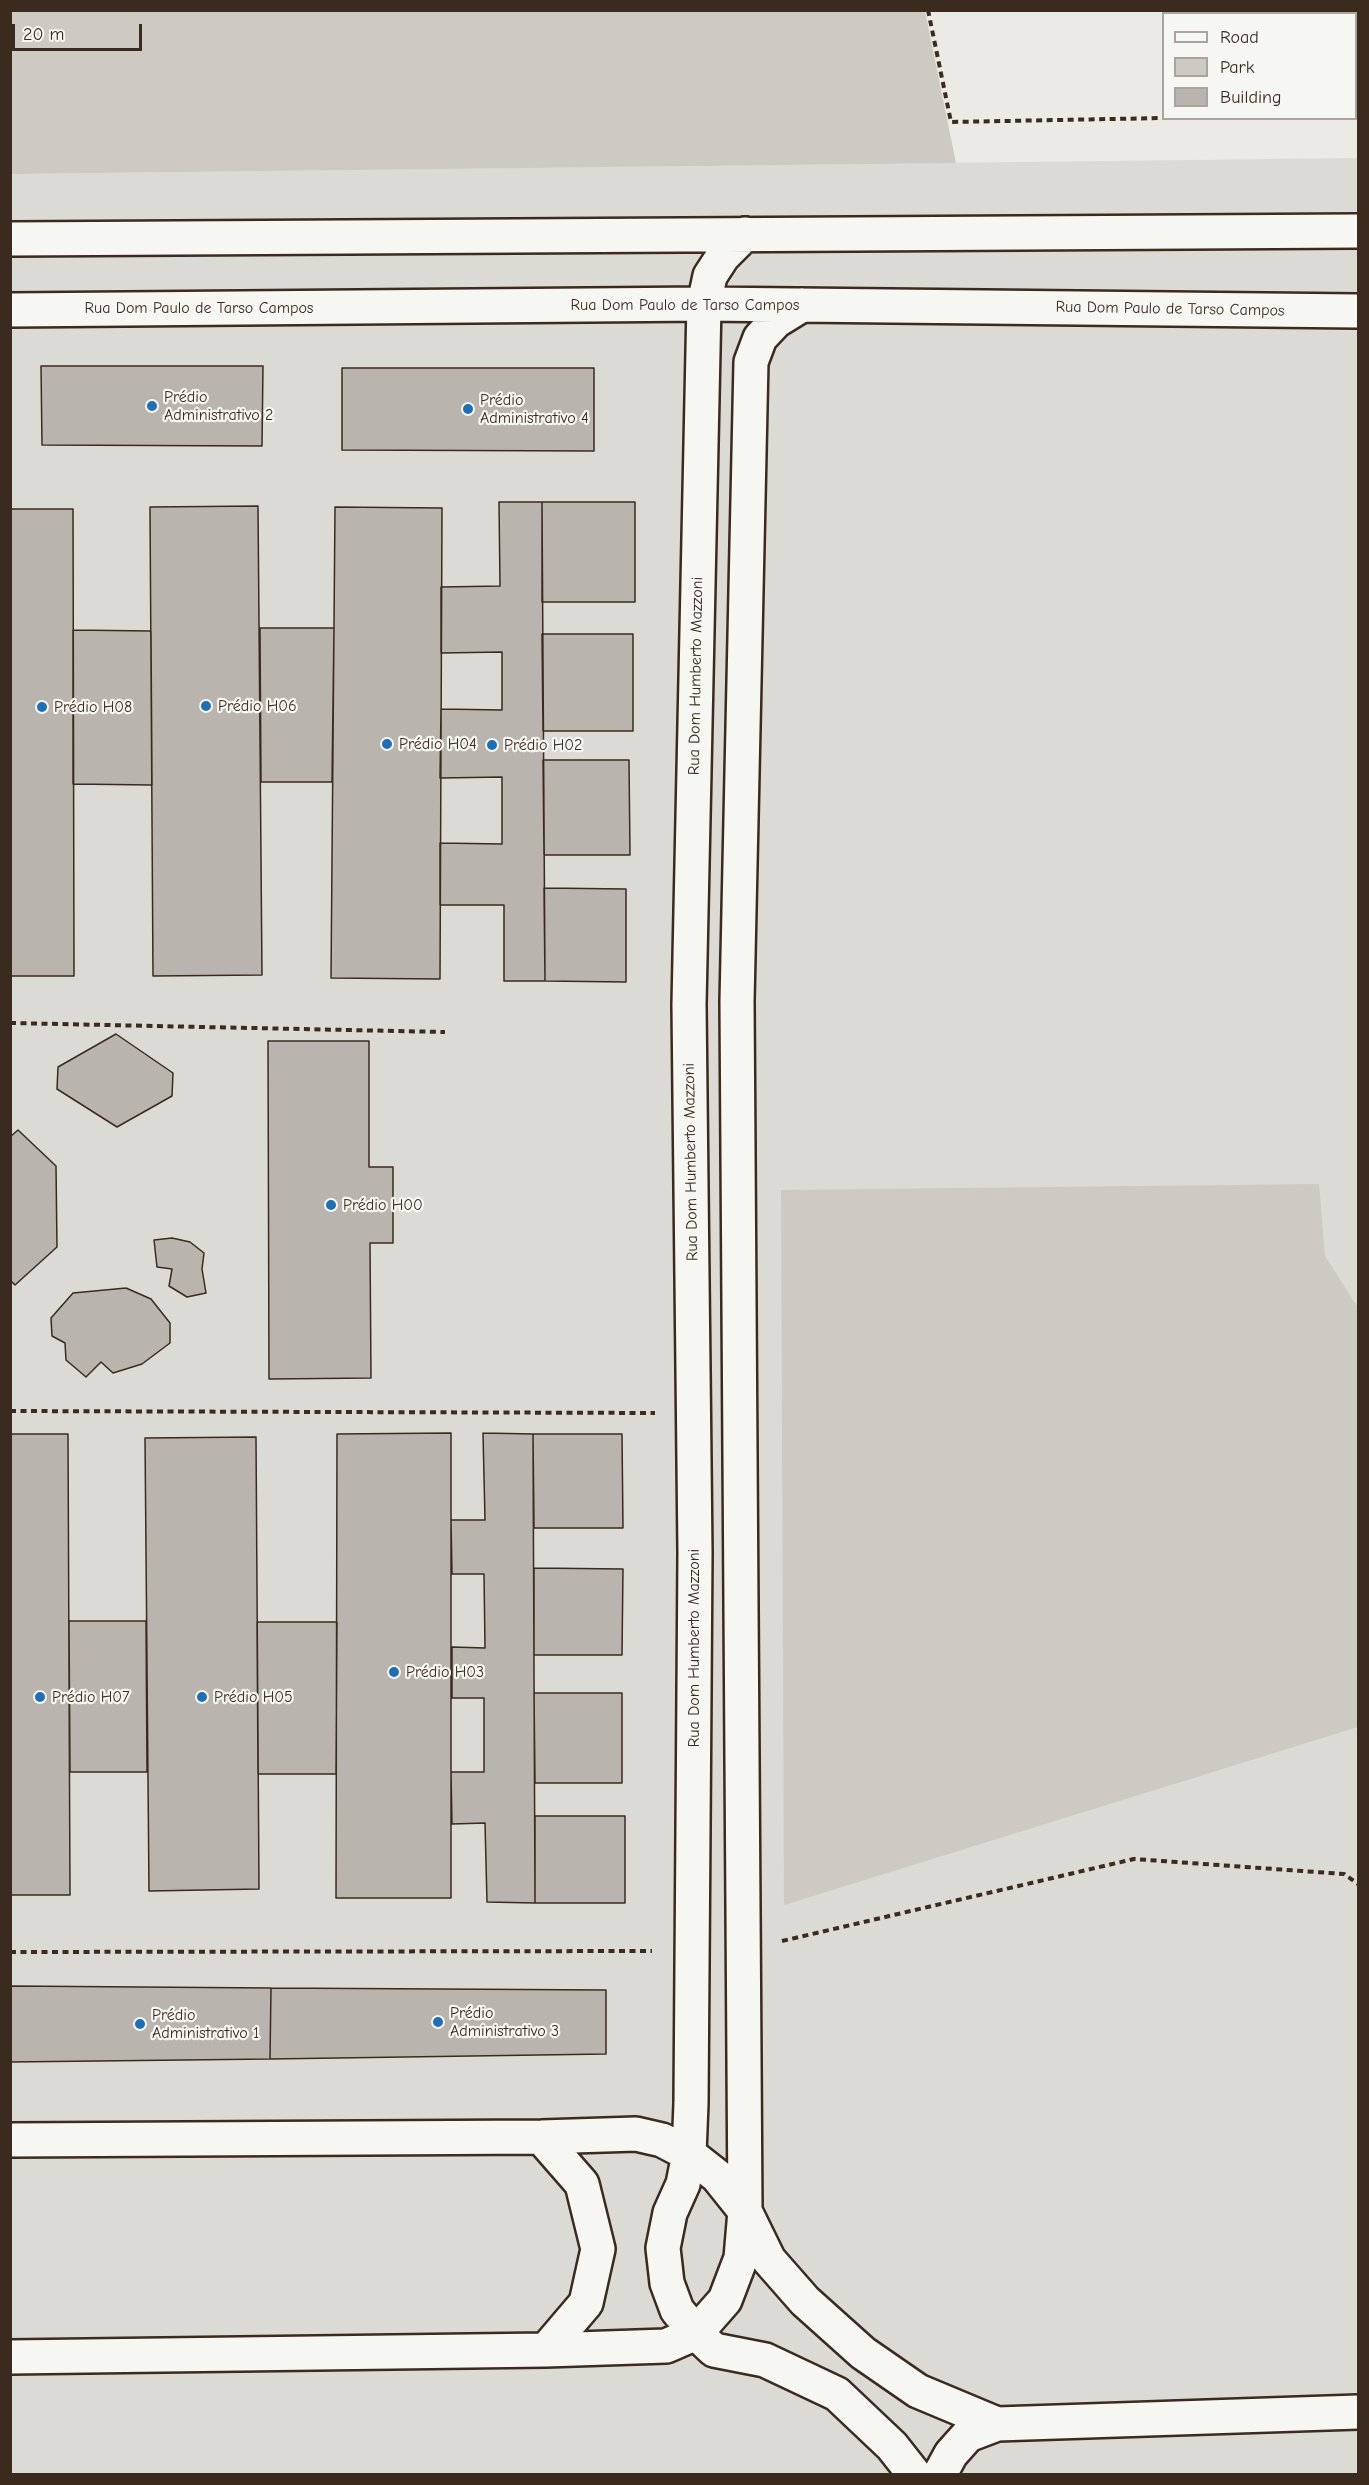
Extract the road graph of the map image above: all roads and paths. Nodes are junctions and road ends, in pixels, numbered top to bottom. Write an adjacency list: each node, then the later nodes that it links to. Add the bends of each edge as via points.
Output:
1 (928, 10): 2 (path, via 951,122)
2 (1162, 118)
3 (1359, 231): 4 (street)
4 (745, 234): 5 (street); 6 (street, Rua Dom Humberto Mazzoni, via 710,276)
5 (10, 239)
6 (704, 304): 7 (street, Rua Dom Paulo de Tarso Campos); 8 (street, Rua Dom Paulo de Tarso Campos); 13 (street, Rua Dom Humberto Mazzoni, via 689,1004)
7 (802, 305): 9 (street, Rua Dom Paulo de Tarso Campos); 15 (street, via 776,321 760,338 751,362 737,1001)
8 (10, 310)
9 (1359, 312)
10 (10, 1023): 11 (path)
11 (445, 1032)
12 (10, 1411): 13 (path)
13 (694, 1413): 16 (street, Rua Dom Humberto Mazzoni)
14 (1359, 1884): 15 (path, via 1344,1874 1134,1858)
15 (743, 1950): 21 (street)
16 (693, 1951): 17 (path); 20 (street, Rua Dom Humberto Mazzoni)
17 (10, 1952)
18 (541, 2137): 19 (street); 20 (street, via 636,2134 662,2140); 23 (street, via 582,2184 598,2248 586,2303)
19 (10, 2140)
20 (689, 2154): 21 (street, via 717,2176); 22 (street, Rua Dom Humberto Mazzoni, via 663,2248 667,2283 677,2310)
21 (745, 2211): 22 (street, via 741,2258 729,2289); 26 (street, via 769,2260 805,2301 863,2353 918,2391)
22 (696, 2333): 23 (street, via 666,2346); 27 (street, Rua Dom Humberto Mazzoni, via 714,2349 765,2360 837,2394 892,2446)
23 (546, 2350): 24 (street)
24 (10, 2357)
25 (1359, 2412): 26 (street)
26 (997, 2424): 28 (street, via 968,2435 951,2454)
27 (914, 2475)
28 (940, 2475)

